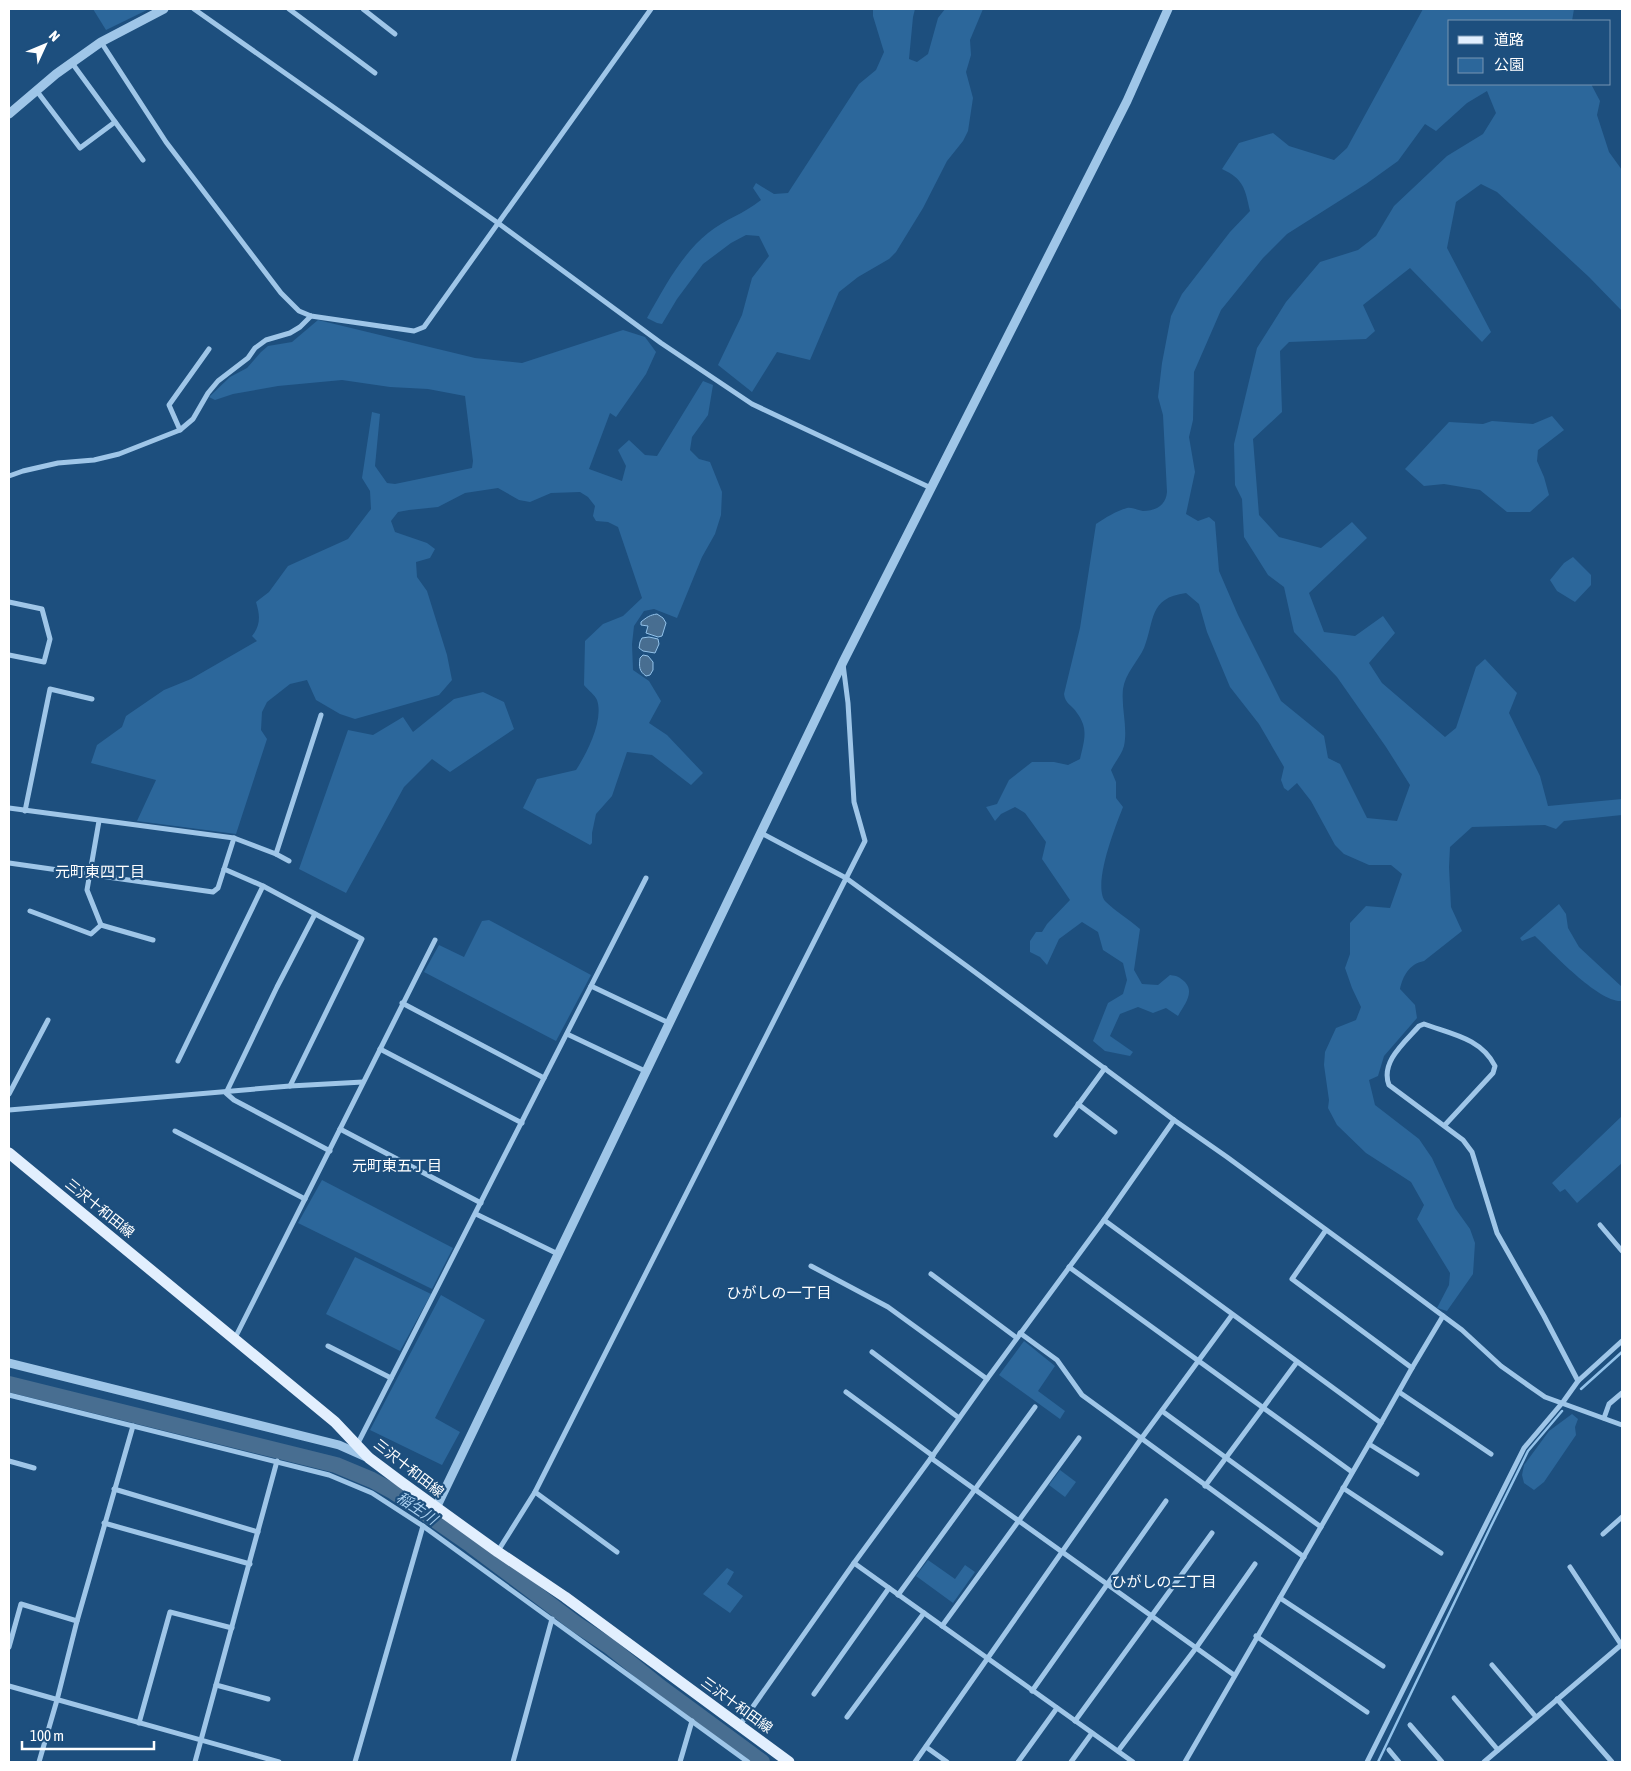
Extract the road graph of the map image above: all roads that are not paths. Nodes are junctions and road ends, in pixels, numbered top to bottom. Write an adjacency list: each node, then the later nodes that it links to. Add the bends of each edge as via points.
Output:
1 (164, 9): 8 (street)
2 (194, 9): 15 (street)
3 (289, 9): 10 (street)
4 (363, 9): 7 (street)
5 (651, 9): 15 (street)
6 (1168, 9): 20 (street, via 1127,102)
7 (395, 34)
8 (100, 42): 9 (street); 16 (street, via 206,196 281,293 298,310)
9 (72, 63): 11 (street); 13 (street)
10 (375, 73)
11 (36, 90): 12 (street); 13 (street, via 80,148)
12 (9, 114)
13 (115, 122): 14 (street)
14 (143, 160)
15 (498, 223): 16 (street, via 421,329 414,331); 20 (street, via 662,343 752,404)
16 (311, 316): 18 (street, via 290,333 266,340 255,348 248,358 218,381 193,419)
17 (209, 349): 18 (street, via 169,406)
18 (180, 430): 19 (street, via 119,454 23,470)
19 (9, 476)
20 (931, 488): 23 (street)
21 (9, 602): 22 (street, via 42,609 50,639 44,662)
22 (9, 655)
23 (843, 662): 29 (street); 37 (street, via 854,802 865,841)
24 (92, 699): 27 (street, via 50,689)
25 (321, 715): 31 (street)
26 (9, 808): 27 (street)
27 (25, 811): 28 (street)
28 (99, 821): 30 (street); 35 (street)
29 (761, 833): 37 (street); 47 (street)
30 (234, 838): 31 (street); 34 (street)
31 (276, 854): 32 (street)
32 (289, 861)
33 (9, 863): 35 (street)
34 (224, 869): 35 (street, via 218,888 213,892); 38 (street)
35 (90, 875): 41 (street, via 88,890)
36 (646, 878): 44 (street)
37 (846, 878): 51 (street); 124 (street)
38 (262, 886): 40 (street); 50 (street)
39 (30, 911): 41 (street, via 91,934)
40 (315, 914): 55 (street, via 362,939); 56 (street)
41 (102, 925): 42 (street)
42 (153, 940)
43 (434, 940): 45 (street)
44 (590, 986): 47 (street); 48 (street)
45 (402, 1003): 49 (street); 53 (street)
46 (48, 1020): 57 (street)
47 (669, 1022): 52 (street)
48 (567, 1034): 52 (street); 53 (street)
49 (380, 1049): 54 (street); 61 (street)
50 (178, 1061)
51 (1105, 1068): 58 (street); 60 (street)
52 (646, 1071): 76 (street)
53 (544, 1078): 61 (street)
54 (363, 1082): 55 (street); 63 (street)
55 (290, 1086): 56 (street)
56 (226, 1092): 59 (street); 67 (street, via 234,1100)
57 (9, 1094)
58 (1078, 1104): 65 (street); 66 (street)
59 (9, 1110)
60 (1174, 1120): 72 (street); 74 (street)
61 (522, 1123): 70 (street)
62 (1444, 1126): 62 (street, via 1389,1085 1386,1078 1394,1054 1418,1026 1424,1024 1471,1040 1495,1066 1493,1073); 93 (street, via 1463,1140 1472,1152 1497,1233)
63 (340, 1129): 67 (street); 70 (street)
64 (175, 1130): 69 (street)
65 (1115, 1132)
66 (1056, 1135)
67 (330, 1151): 69 (street)
68 (9, 1153): 83 (main road, 三沢十和田線)
69 (305, 1199): 83 (street)
70 (481, 1203): 71 (street)
71 (476, 1214): 76 (street); 91 (street)
72 (1104, 1220): 78 (street); 80 (street)
73 (1600, 1224): 75 (street)
74 (1326, 1230): 81 (street); 90 (street, via 1292,1279)
75 (1622, 1251)
76 (558, 1254): 126 (street)
77 (811, 1266): 92 (street, via 888,1307)
78 (1069, 1267): 82 (street); 87 (street)
79 (931, 1274): 82 (street)
80 (1232, 1315): 87 (street); 88 (street)
81 (1443, 1316): 90 (street); 98 (street, via 1501,1366 1545,1396)
82 (1018, 1336): 92 (street); 108 (street, via 1057,1360 1082,1395)
83 (235, 1338): 110 (main road, 三沢十和田線, via 335,1422)
84 (1622, 1341): 93 (street)
85 (328, 1346): 91 (street)
86 (872, 1352): 102 (street)
87 (1199, 1360): 100 (street); 101 (street)
88 (1297, 1362): 100 (street); 104 (street)
89 (9, 1363): 113 (street, via 339,1444)
90 (1412, 1368): 95 (street)
91 (391, 1378): 110 (street)
92 (987, 1379): 102 (street)
93 (1578, 1381): 98 (street)
94 (846, 1392): 112 (street)
95 (1399, 1392): 104 (street); 111 (street)
96 (1622, 1392): 103 (street, via 1609,1404)
97 (9, 1395): 106 (street)
98 (1563, 1402): 103 (street); 201 (street, via 1524,1448)
99 (1035, 1407): 123 (street)
100 (1263, 1408): 114 (street); 118 (street)
101 (1162, 1411): 108 (street); 114 (street)
102 (959, 1418): 112 (street)
103 (1604, 1418): 105 (street)
104 (1382, 1423): 109 (street)
105 (1622, 1425)
106 (133, 1426): 116 (street); 122 (street)
107 (1078, 1438): 128 (street)
108 (1141, 1439): 120 (street); 137 (street)
109 (1369, 1444): 118 (street); 119 (street)
110 (357, 1445): 113 (main road, 三沢十和田線)
111 (1492, 1454)
112 (932, 1457): 123 (street); 141 (street)
113 (369, 1458): 126 (main road, 三沢十和田線)
114 (1226, 1458): 120 (street); 131 (street)
115 (9, 1461): 117 (street)
116 (277, 1461): 130 (street, via 357,1486); 132 (street)
117 (34, 1468)
118 (1352, 1472): 121 (street)
119 (1418, 1474)
120 (1205, 1486): 139 (street)
121 (1344, 1488): 131 (street); 138 (street)
122 (114, 1489): 129 (street); 132 (street)
123 (975, 1489): 128 (street); 146 (street)
124 (535, 1492): 135 (street); 136 (street)
125 (1166, 1501): 144 (street)
126 (436, 1508): 135 (main road, 三沢十和田線)
127 (1622, 1517): 134 (street)
128 (1018, 1520): 137 (street); 152 (street)
129 (104, 1523): 140 (street); 151 (street)
130 (423, 1526): 150 (street); 189 (street)
131 (1321, 1527): 139 (street)
132 (258, 1532): 140 (street)
133 (1212, 1533): 149 (street)
134 (1603, 1534)
135 (498, 1552): 178 (main road, 三沢十和田線, via 566,1597)
136 (617, 1552)
137 (1063, 1553): 144 (street); 158 (street)
138 (1441, 1553)
139 (1304, 1557): 147 (street)
140 (250, 1564): 153 (street)
141 (854, 1564): 145 (street); 178 (street)
142 (1255, 1564): 157 (street)
143 (1570, 1567): 155 (street)
144 (1108, 1585): 149 (street); 164 (street)
145 (889, 1588): 146 (street); 165 (street)
146 (898, 1595): 148 (street)
147 (1280, 1598): 154 (street); 160 (street)
148 (924, 1613): 152 (street); 173 (street)
149 (1152, 1616): 157 (street); 175 (street)
150 (552, 1619): 174 (street); 190 (street)
151 (77, 1621): 156 (street, via 21,1604); 169 (street)
152 (942, 1626): 158 (street)
153 (232, 1628): 162 (street); 176 (street, via 170,1612)
154 (1256, 1636): 161 (street); 171 (street)
155 (1622, 1645): 168 (street)
156 (9, 1647)
157 (1196, 1648): 161 (street); 184 (street)
158 (987, 1659): 164 (street); 181 (street)
159 (1492, 1665): 172 (street)
160 (1383, 1666)
161 (1234, 1676): 200 (street)
162 (216, 1685): 167 (street); 180 (street)
163 (9, 1686): 169 (street)
164 (1032, 1691): 170 (street)
165 (814, 1694)
166 (1454, 1698): 183 (street)
167 (268, 1699)
168 (1557, 1699): 172 (street); 205 (street)
169 (57, 1700): 176 (street); 186 (street)
170 (1057, 1708): 175 (street); 196 (street)
171 (1367, 1712)
172 (1536, 1717): 183 (street)
173 (847, 1718)
174 (692, 1721): 191 (street); 192 (street)
175 (1075, 1721): 179 (street)
176 (140, 1723): 180 (street)
177 (1410, 1725): 203 (street)
178 (740, 1726): 193 (main road, 三沢十和田線)
179 (1092, 1733): 184 (street); 197 (street)
180 (201, 1741): 187 (street); 188 (street)
181 (926, 1747): 194 (street); 195 (street)
182 (1389, 1750): 202 (street)
183 (1498, 1750): 204 (street)
184 (1118, 1752): 185 (street)
185 (1125, 1756): 198 (street); 199 (street)
186 (39, 1762)
187 (196, 1762)
188 (279, 1762)
189 (356, 1762)
190 (513, 1762)
191 (680, 1762)
192 (748, 1762)
193 (789, 1762)
194 (915, 1762)
195 (947, 1762)
196 (1018, 1762)
197 (1071, 1762)
198 (1121, 1762)
199 (1133, 1762)
200 (1185, 1762)
201 (1367, 1762)
202 (1399, 1762)
203 (1442, 1762)
204 (1484, 1762)
205 (1612, 1762)

